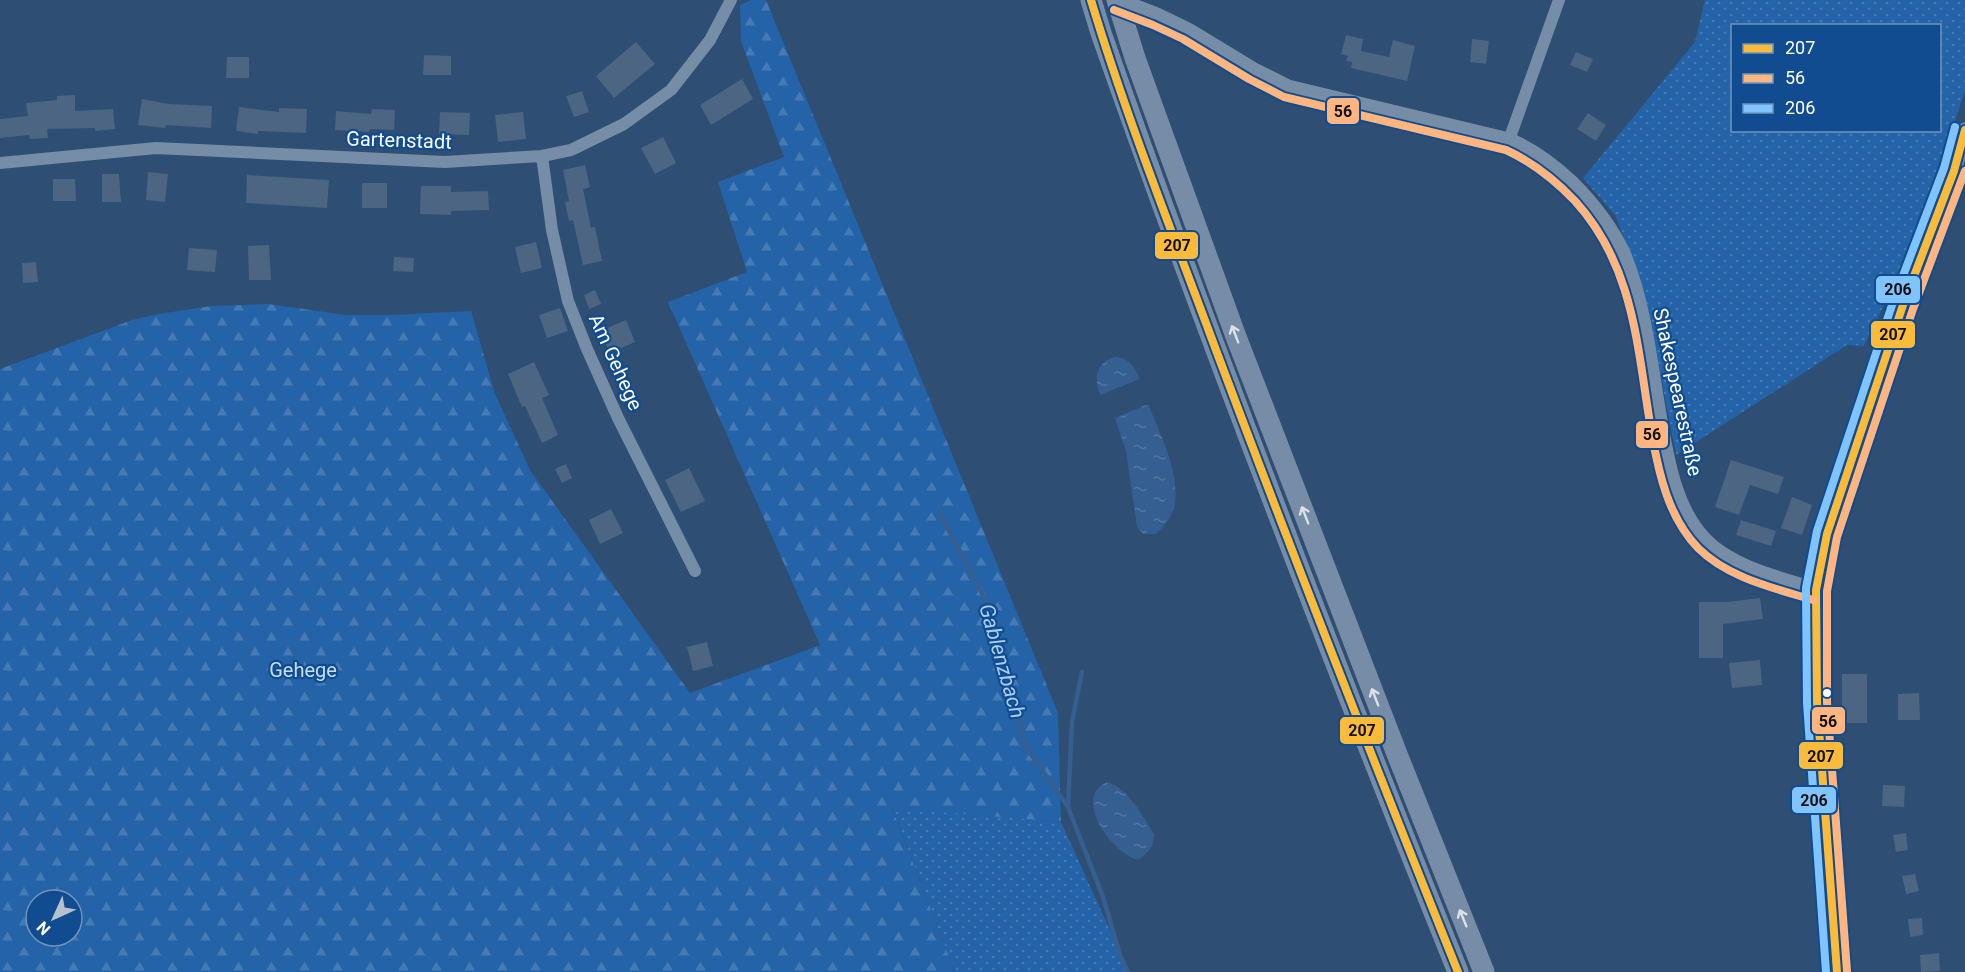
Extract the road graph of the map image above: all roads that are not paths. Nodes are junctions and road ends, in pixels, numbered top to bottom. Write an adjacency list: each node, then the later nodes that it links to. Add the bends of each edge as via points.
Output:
1 (731, 0): 7 (street, Gartenstadt, via 710,40 671,90 624,124 571,150)
2 (1091, 0): 11 (highway, via 1209,333)
3 (1118, 0): 6 (street, Shakespearestraße, via 1157,15 1288,87); 12 (highway, one-way to 3, via 1235,334 1135,58)
4 (1559, 0): 6 (street)
5 (1965, 130): 10 (street, via 1827,534)
6 (1509, 140): 10 (street, Shakespearestraße, via 1545,159 1582,193 1623,252 1639,308 1672,479 1696,529 1728,557)
7 (542, 156): 8 (street, Gartenstadt, via 445,162 156,148); 9 (street, Am Gehege, via 552,230 568,301 614,408)
8 (0, 163)
9 (694, 572)
10 (1816, 590): 13 (street, via 1816,702)
11 (1458, 972)
12 (1484, 972)
13 (1837, 972)

